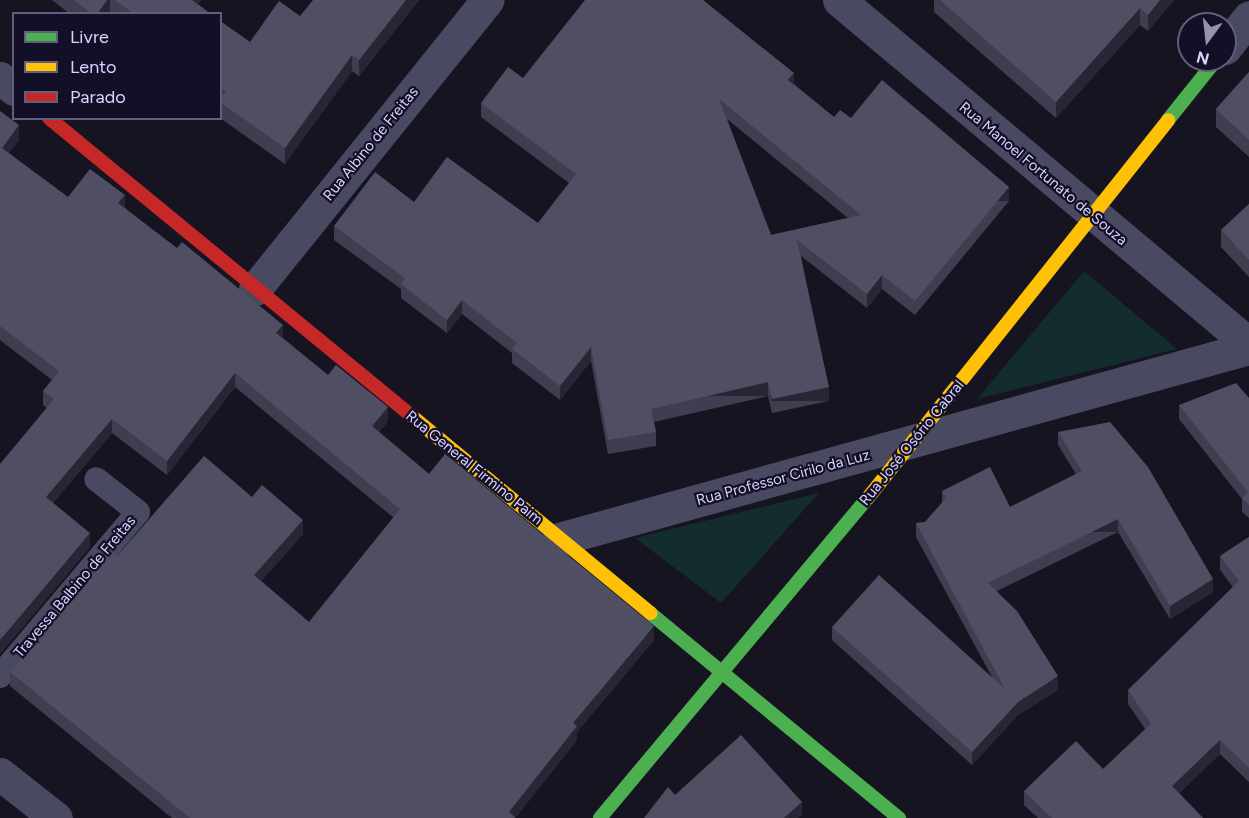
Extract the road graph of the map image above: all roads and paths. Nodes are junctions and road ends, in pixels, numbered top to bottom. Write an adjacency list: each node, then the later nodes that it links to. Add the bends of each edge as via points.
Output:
1 (487, 0): 10 (street, Rua Albino de Freitas)
2 (839, 0): 9 (street, Rua Manoel Fortunato de Souza)
3 (1249, 17): 4 (street)
4 (1237, 32)
5 (1207, 72): 9 (street, Rua José Osório Cabral)
6 (0, 78): 7 (street)
7 (12, 87)
8 (51, 120): 10 (street, Rua General Firmino Paim)
9 (1092, 217): 11 (street, Rua Manoel Fortunato de Souza); 12 (street, Rua José Osório Cabral)
10 (255, 289): 14 (street, Rua General Firmino Paim)
11 (1249, 346): 12 (street, Rua Professor Cirilo da Luz)
12 (915, 442): 14 (street, Rua Professor Cirilo da Luz); 15 (street, Rua José Osório Cabral)
13 (96, 479): 16 (lane, Travessa Balbino de Freitas, via 138,512)
14 (559, 539): 15 (street, Rua General Firmino Paim)
15 (720, 671): 19 (street, Rua José Osório Cabral); 20 (street, Rua General Firmino Paim)
16 (0, 676)
17 (0, 774): 18 (street)
18 (56, 818)
19 (600, 818)
20 (899, 818)

